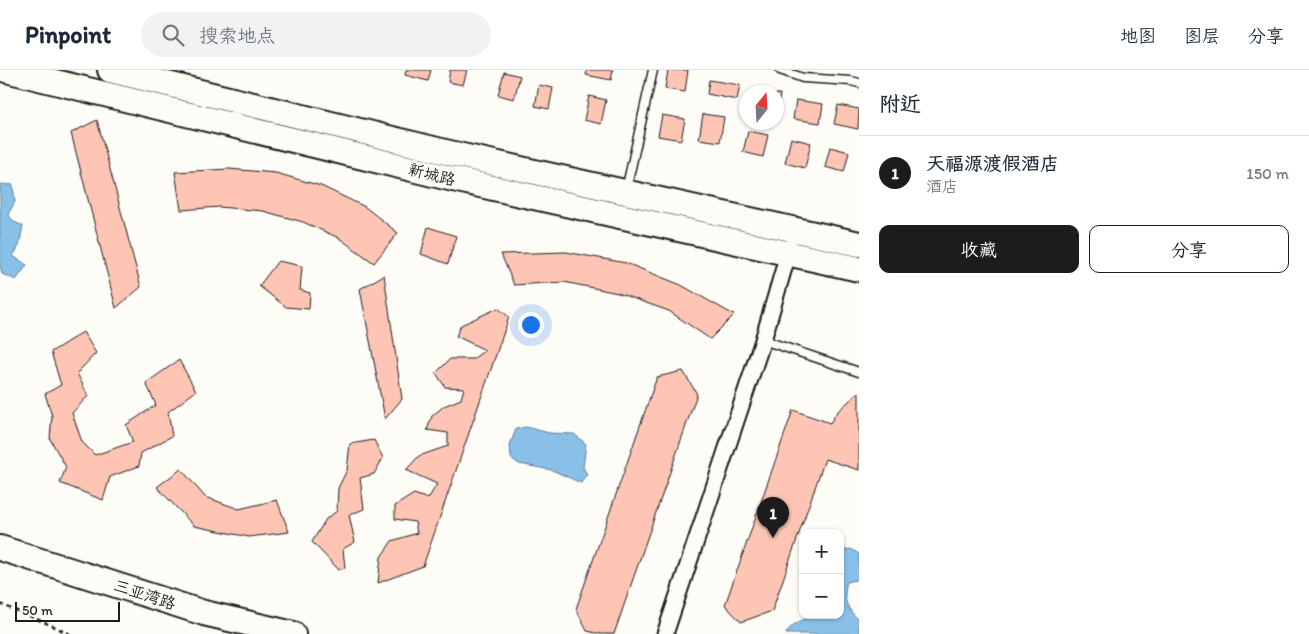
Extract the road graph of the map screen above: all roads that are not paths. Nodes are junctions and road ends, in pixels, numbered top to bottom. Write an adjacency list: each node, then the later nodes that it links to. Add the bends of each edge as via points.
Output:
1 (6, 70): 9 (main road, 新城路, via 454,179)
2 (110, 70): 6 (main road, 新城路)
3 (652, 70): 6 (lane)
4 (780, 70): 5 (lane, via 803,78)
5 (859, 83)
6 (626, 193): 7 (main road, 新城路)
7 (795, 231): 8 (main road, 新城路); 9 (street)
8 (859, 244)
9 (788, 254): 10 (main road, 新城路); 11 (street)
10 (859, 269)
11 (763, 340): 12 (lane); 15 (street)
12 (859, 372)
13 (0, 548): 14 (main road, 三亚湾路, via 204,613)
14 (292, 634)
15 (665, 634)

